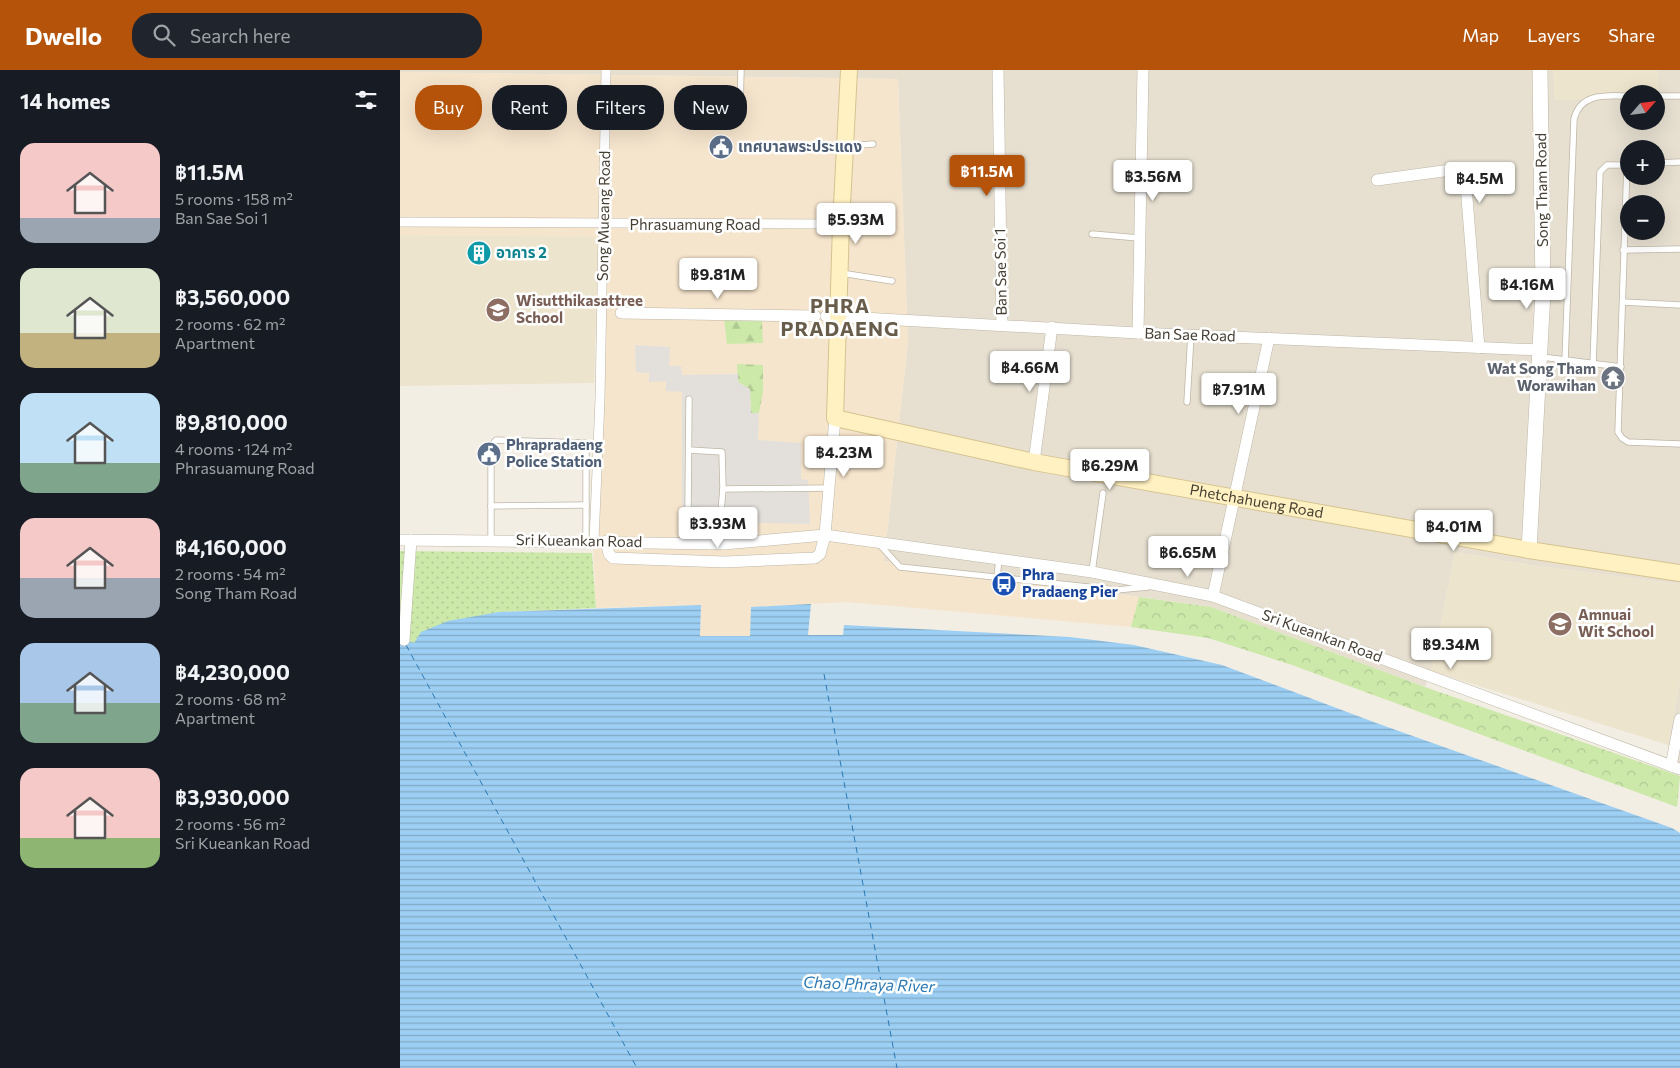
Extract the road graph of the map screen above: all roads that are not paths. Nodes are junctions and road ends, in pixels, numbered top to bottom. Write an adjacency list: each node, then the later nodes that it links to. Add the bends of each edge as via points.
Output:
1 (606, 70): 19 (street, Song Mueang Road)
2 (741, 70): 7 (lane)
3 (849, 70): 12 (main road)
4 (998, 70): 31 (street, Ban Sae Soi 1)
5 (1142, 70): 22 (street)
6 (1540, 70): 37 (street, Song Tham Road, via 1543,292)
7 (741, 85)
8 (1665, 96): 9 (lane)
9 (1680, 96)
10 (1620, 97): 38 (lane, via 1588,99 1577,108 1574,119)
11 (873, 144): 12 (lane)
12 (845, 147): 20 (main road)
13 (1680, 162): 14 (lane)
14 (1665, 163)
15 (1620, 165): 39 (lane, via 1607,165 1600,172)
16 (1377, 180): 36 (street, via 1458,169 1465,173)
17 (1627, 185): 24 (lane)
18 (400, 222): 19 (street, Phrasuamung Road)
19 (604, 224): 20 (street, Phrasuamung Road); 57 (street, Song Mueang Road)
20 (841, 224): 25 (main road)
21 (1092, 234): 22 (lane)
22 (1139, 238): 33 (street)
23 (1680, 248): 24 (lane)
24 (1623, 250): 27 (lane)
25 (839, 273): 26 (lane); 30 (main road)
26 (892, 281)
27 (1623, 302): 28 (lane); 40 (lane)
28 (1680, 305)
29 (622, 313): 30 (street, Ban Sae Road)
30 (827, 316): 31 (street, Ban Sae Road); 43 (main road)
31 (1002, 324): 32 (street, Ban Sae Road)
32 (1052, 327): 33 (street, Ban Sae Road); 46 (street)
33 (1138, 333): 34 (street, Ban Sae Road)
34 (1191, 335): 35 (street, Ban Sae Road); 42 (lane)
35 (1269, 338): 36 (street, Ban Sae Road); 50 (street)
36 (1479, 348): 37 (street, Ban Sae Road)
37 (1540, 354): 38 (lane); 60 (street, Song Tham Road)
38 (1565, 361): 39 (lane)
39 (1593, 365): 40 (lane)
40 (1621, 367): 44 (lane, via 1618,432 1622,438 1628,442)
41 (689, 399): 45 (lane)
42 (1187, 402)
43 (835, 418): 46 (main road, Phetchahueng Road); 47 (street)
44 (1680, 444)
45 (689, 450): 48 (lane, via 722,452); 53 (lane, via 688,510)
46 (1034, 462): 50 (main road, Phetchahueng Road)
47 (830, 488): 48 (lane); 54 (street)
48 (723, 489): 53 (lane)
49 (1103, 493): 62 (lane)
50 (1234, 497): 60 (main road, Phetchahueng Road); 66 (street)
51 (586, 505): 52 (lane); 52 (lane, via 584,441 496,440 491,446); 57 (lane)
52 (491, 506): 56 (lane)
53 (722, 511): 58 (lane)
54 (825, 535): 57 (street, via 820,554 815,558 725,562 613,558); 58 (street, Sri Kueankan Road); 59 (street, Sri Kueankan Road)
55 (405, 540): 56 (street, Sri Kueankan Road); 67 (street)
56 (491, 540): 57 (street, Sri Kueankan Road)
57 (595, 541): 58 (street, Sri Kueankan Road)
58 (720, 543)
59 (877, 543): 61 (street, Sri Kueankan Road); 64 (lane, Sri Kueankan Road, via 900,568)
60 (1529, 550): 63 (main road, Phetchahueng Road)
61 (999, 559): 62 (street, Sri Kueankan Road); 64 (lane)
62 (1092, 572): 65 (street, Sri Kueankan Road)
63 (1680, 573)
64 (996, 577): 65 (lane, Sri Kueankan Road, via 1116,590)
65 (1157, 586): 66 (street, Sri Kueankan Road)
66 (1214, 596): 69 (street, Sri Kueankan Road)
67 (404, 640)
68 (1680, 719): 69 (street)
69 (1675, 767)

